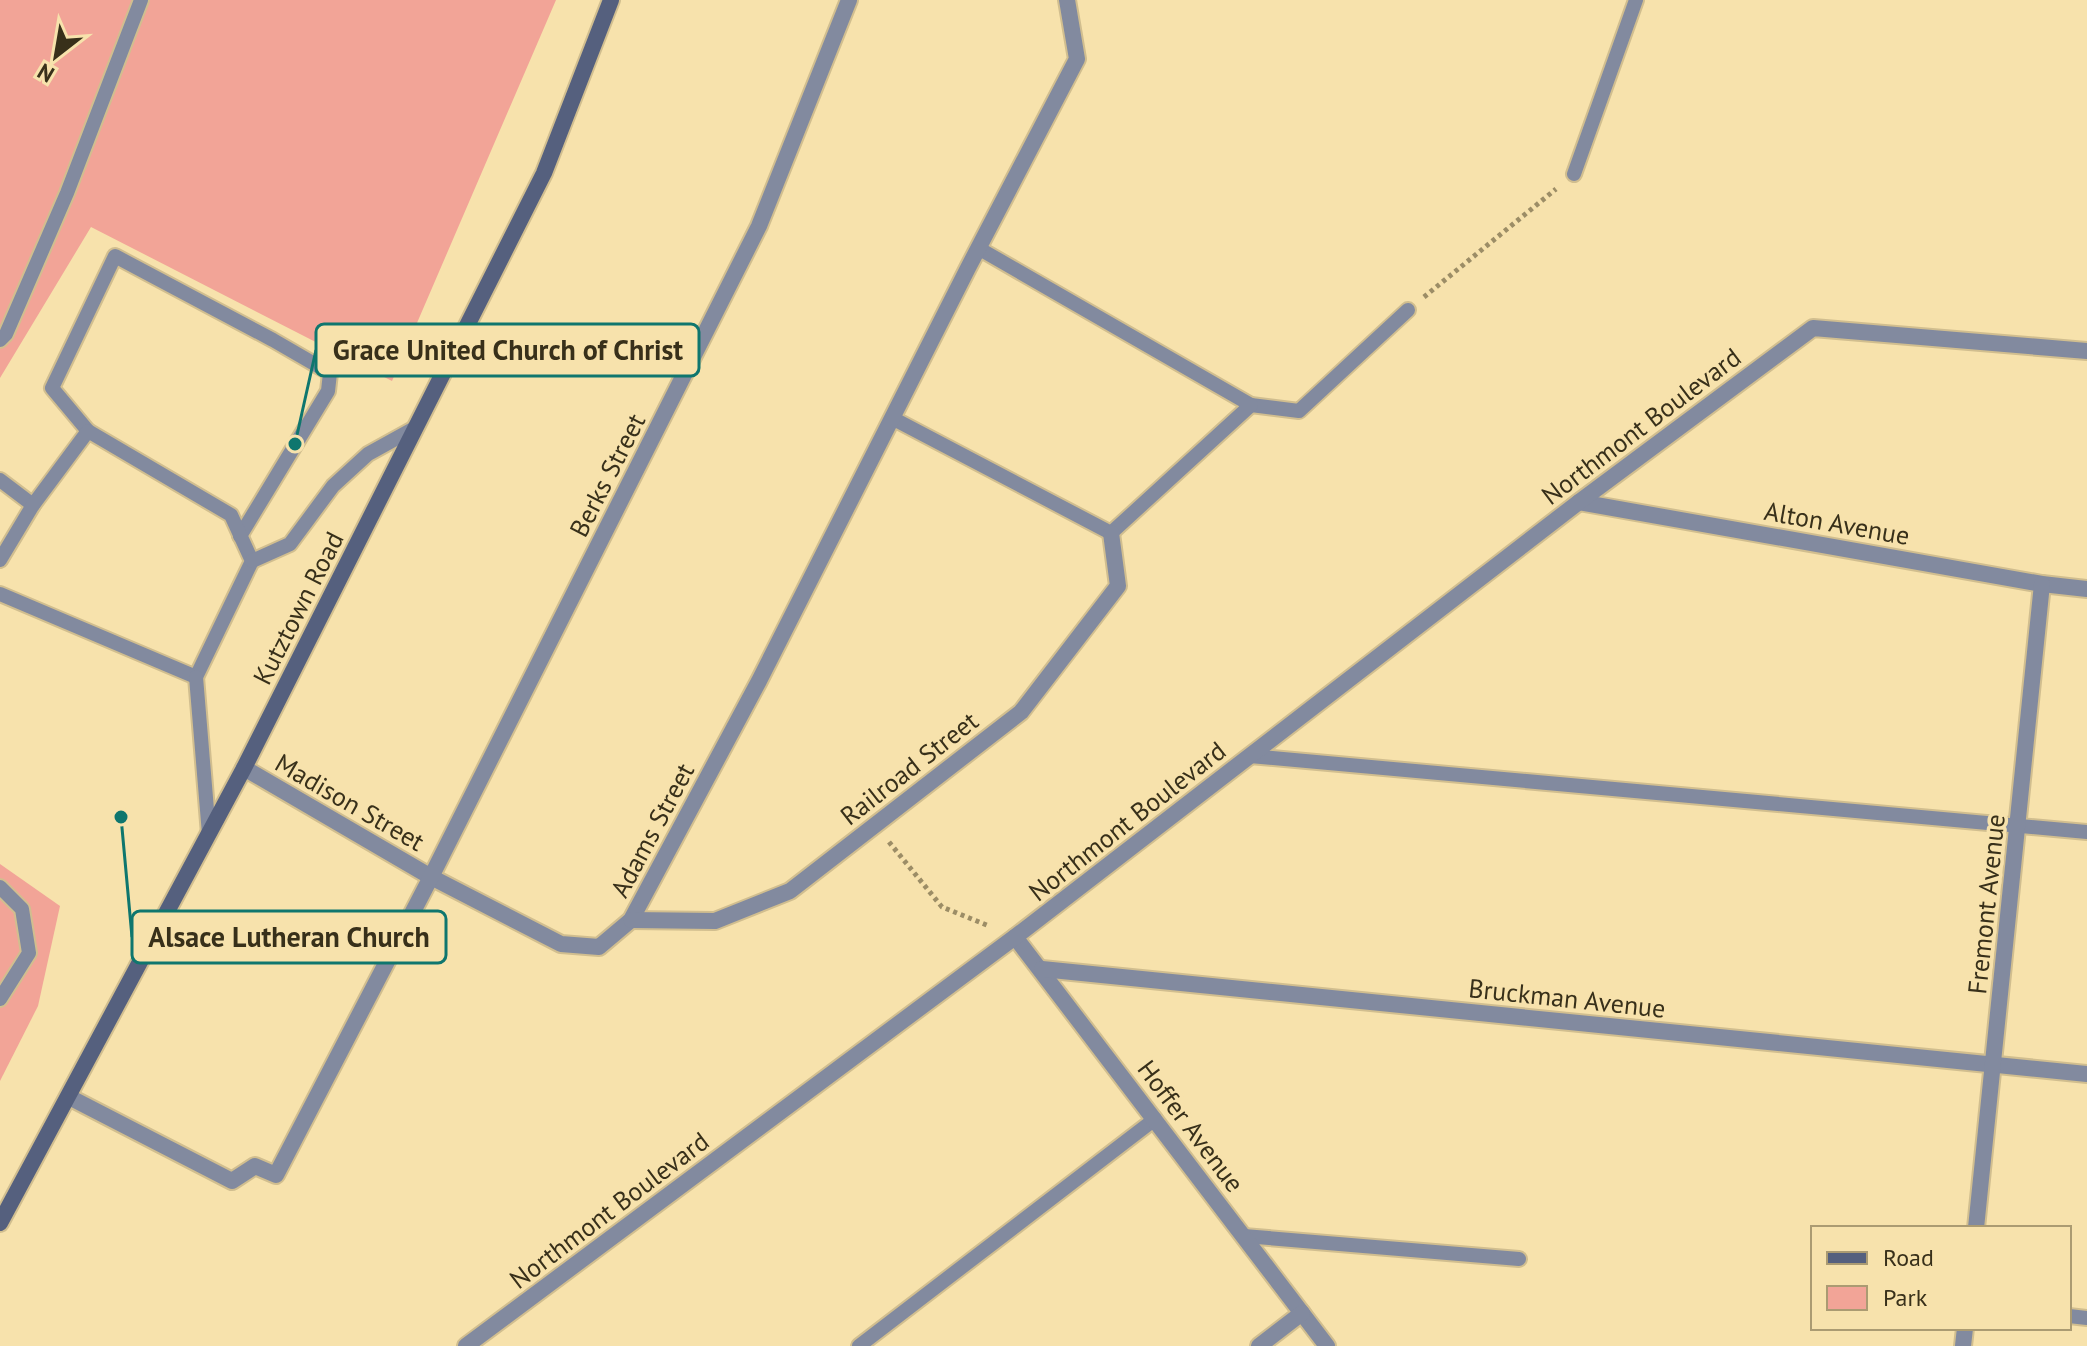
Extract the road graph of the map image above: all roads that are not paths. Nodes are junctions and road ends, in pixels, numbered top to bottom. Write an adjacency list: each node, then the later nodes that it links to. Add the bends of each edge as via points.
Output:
1 (141, 0): 9 (lane, via 67,193)
2 (611, 0): 13 (main road, Kutztown Road, via 544,173)
3 (849, 0): 31 (street, Berks Street, via 759,226)
4 (1067, 0): 7 (street, Adams Street, via 1077,59)
5 (1636, 0): 6 (lane)
6 (1574, 174)
7 (978, 248): 11 (lane); 12 (street, Adams Street)
8 (1408, 310): 11 (lane, via 1299,411)
9 (0, 340)
10 (2087, 351): 16 (street, Northmont Boulevard, via 1813,328)
11 (1251, 405): 18 (lane)
12 (892, 418): 18 (lane); 33 (street, Adams Street)
13 (415, 428): 21 (lane, via 368,454 333,486 290,544); 27 (main road, Kutztown Road)
14 (88, 431): 17 (lane); 19 (lane, via 231,515); 19 (lane, via 52,388 115,256 330,373 328,391)
15 (0, 480): 17 (lane)
16 (1579, 502): 22 (street, Alton Avenue); 26 (street, Northmont Boulevard)
17 (33, 505): 20 (lane)
18 (1111, 533): 33 (street, Railroad Street, via 1118,586 1021,712 790,891 715,921)
19 (240, 536): 21 (lane)
20 (0, 560)
21 (252, 561): 25 (lane)
22 (2042, 584): 23 (street, Alton Avenue); 28 (street, Fremont Avenue)
23 (2087, 589)
24 (0, 594): 25 (lane)
25 (196, 677): 30 (lane)
26 (1250, 756): 28 (lane); 34 (street, Northmont Boulevard)
27 (244, 768): 30 (main road, Kutztown Road); 31 (street, Madison Street)
28 (2018, 825): 29 (lane); 37 (street, Fremont Avenue)
29 (2087, 832)
30 (209, 834): 39 (main road, Kutztown Road)
31 (431, 877): 33 (street, Adams Street, via 561,944 599,947); 39 (street, via 276,1175 255,1166 232,1181)
32 (0, 887): 36 (lane, via 22,909 29,953)
33 (631, 920)
34 (1015, 937): 35 (street, Hoffer Avenue); 46 (street, Northmont Boulevard)
35 (1042, 969): 37 (street, Bruckman Avenue); 40 (street, Hoffer Avenue)
36 (0, 999)
37 (1993, 1065): 38 (street, Bruckman Avenue); 42 (street, Fremont Avenue)
38 (2087, 1074)
39 (69, 1097): 41 (main road, Kutztown Road)
40 (1155, 1119): 43 (street, Hoffer Avenue); 47 (lane)
41 (0, 1223)
42 (1976, 1226)
43 (1244, 1236): 44 (lane); 45 (street, Hoffer Avenue)
44 (1519, 1259)
45 (1302, 1313): 48 (street); 49 (street, Hoffer Avenue)
46 (466, 1346)
47 (859, 1346)
48 (1259, 1346)
49 (1327, 1346)

